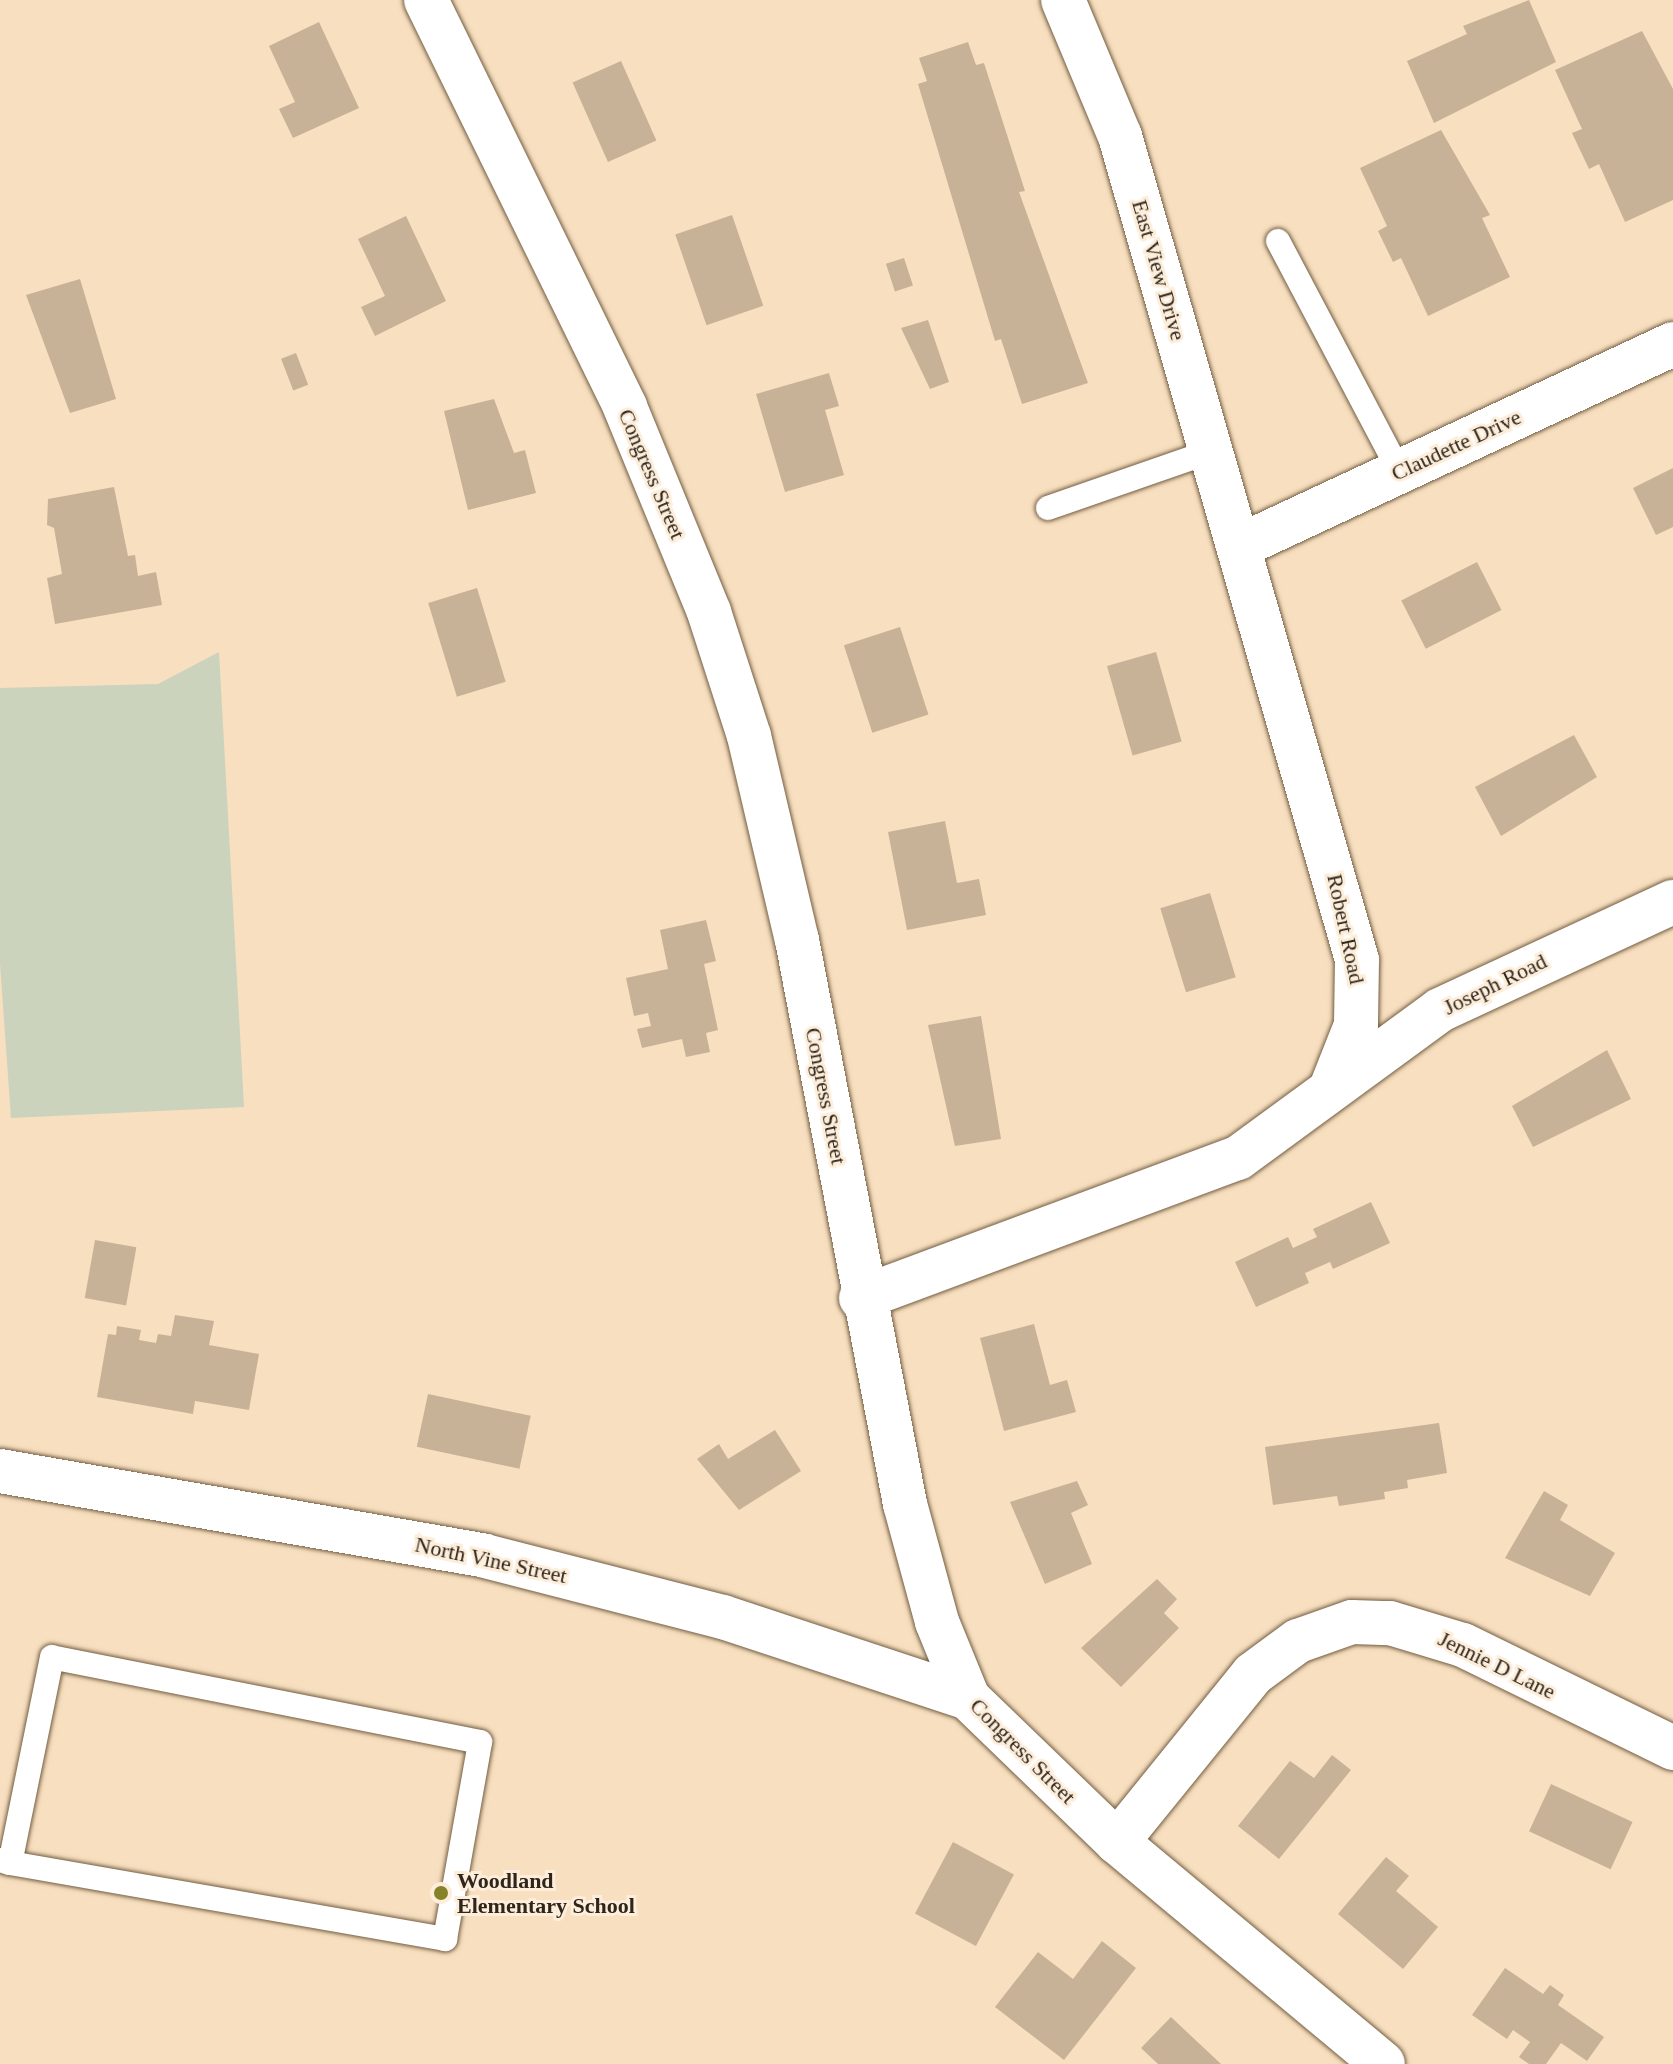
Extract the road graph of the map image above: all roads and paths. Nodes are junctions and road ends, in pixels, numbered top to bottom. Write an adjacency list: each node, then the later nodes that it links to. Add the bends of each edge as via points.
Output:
1 (426, 0): 11 (street, Congress Street, via 625,407 709,612 770,811)
2 (1066, 1): 5 (street, East View Drive, via 1120,136)
3 (1278, 241): 6 (lane)
4 (1673, 344): 6 (street, Claudette Drive)
5 (1212, 451): 7 (lane); 8 (street, East View Drive)
6 (1400, 472): 8 (street, Claudette Drive)
7 (1048, 508)
8 (1240, 546): 10 (street, Robert Road, via 1357,960 1356,1025)
9 (1673, 902): 10 (street, Joseph Road, via 1440,1010)
10 (1331, 1088): 11 (street, via 1238,1158)
11 (861, 1298): 13 (street, Congress Street, via 913,1533)
12 (0, 1471): 13 (street, North Vine Street, via 560,1574 737,1621)
13 (968, 1698): 15 (street, Congress Street)
14 (1673, 1748): 15 (street, Jennie D Lane, via 1463,1645 1390,1623 1352,1622 1298,1641 1253,1674)
15 (1117, 1842): 17 (street, Congress Street)
16 (5, 1861): 16 (lane, via 445,1939 480,1742 52,1657)
17 (1383, 2064)

